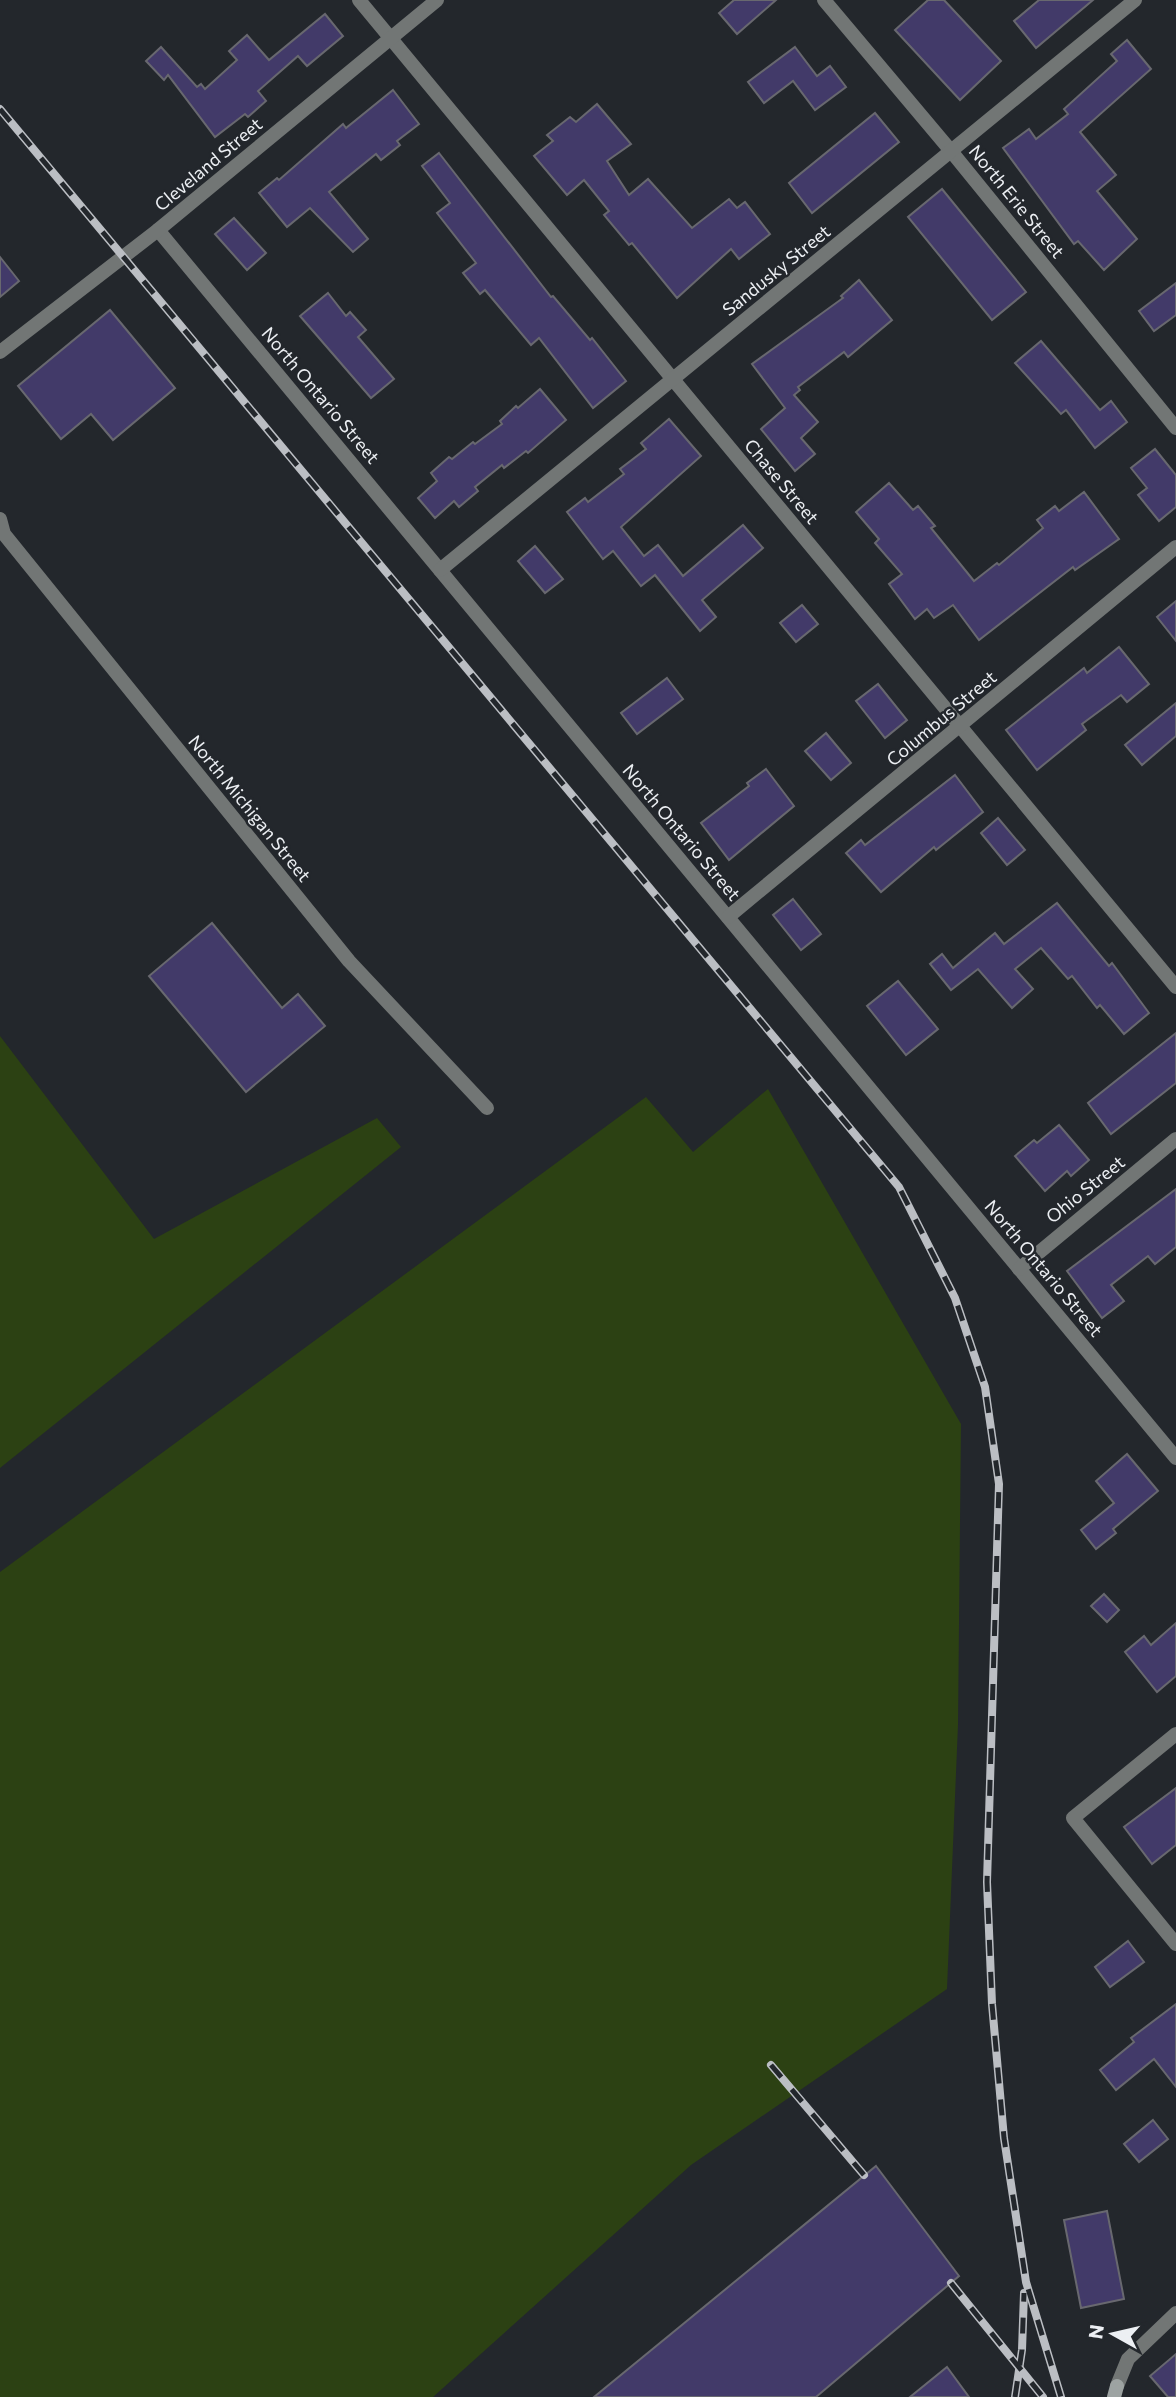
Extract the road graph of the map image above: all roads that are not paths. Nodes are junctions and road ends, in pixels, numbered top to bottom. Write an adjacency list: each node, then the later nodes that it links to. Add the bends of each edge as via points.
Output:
1 (359, 0): 5 (street, Chase Street)
2 (437, 0): 5 (street, Cleveland Street)
3 (824, 0): 6 (street, North Erie Street)
4 (1135, 0): 6 (street, Sandusky Street)
5 (390, 38): 7 (street, Cleveland Street); 9 (street, Chase Street)
6 (951, 150): 9 (street, Sandusky Street); 10 (street, North Erie Street)
7 (158, 230): 8 (street, Cleveland Street); 13 (street, North Ontario Street)
8 (0, 352)
9 (673, 380): 13 (street, Sandusky Street); 14 (street, Chase Street)
10 (1176, 428)
11 (0, 519): 17 (street, North Michigan Street, via 4,534 349,961)
12 (1176, 547): 14 (street, Columbus Street)
13 (440, 570): 15 (street, North Ontario Street)
14 (961, 727): 15 (street, Columbus Street); 16 (street, Chase Street)
15 (728, 917): 19 (street, North Ontario Street)
16 (1176, 987)
17 (487, 1108)
18 (1176, 1139): 19 (street, Ohio Street)
19 (1019, 1269): 20 (street, North Ontario Street)
20 (1176, 1458)
21 (1176, 1734): 22 (street, via 1073,1818)
22 (1176, 1944)
23 (1176, 2313): 24 (street, via 1128,2359)
24 (1116, 2391)

